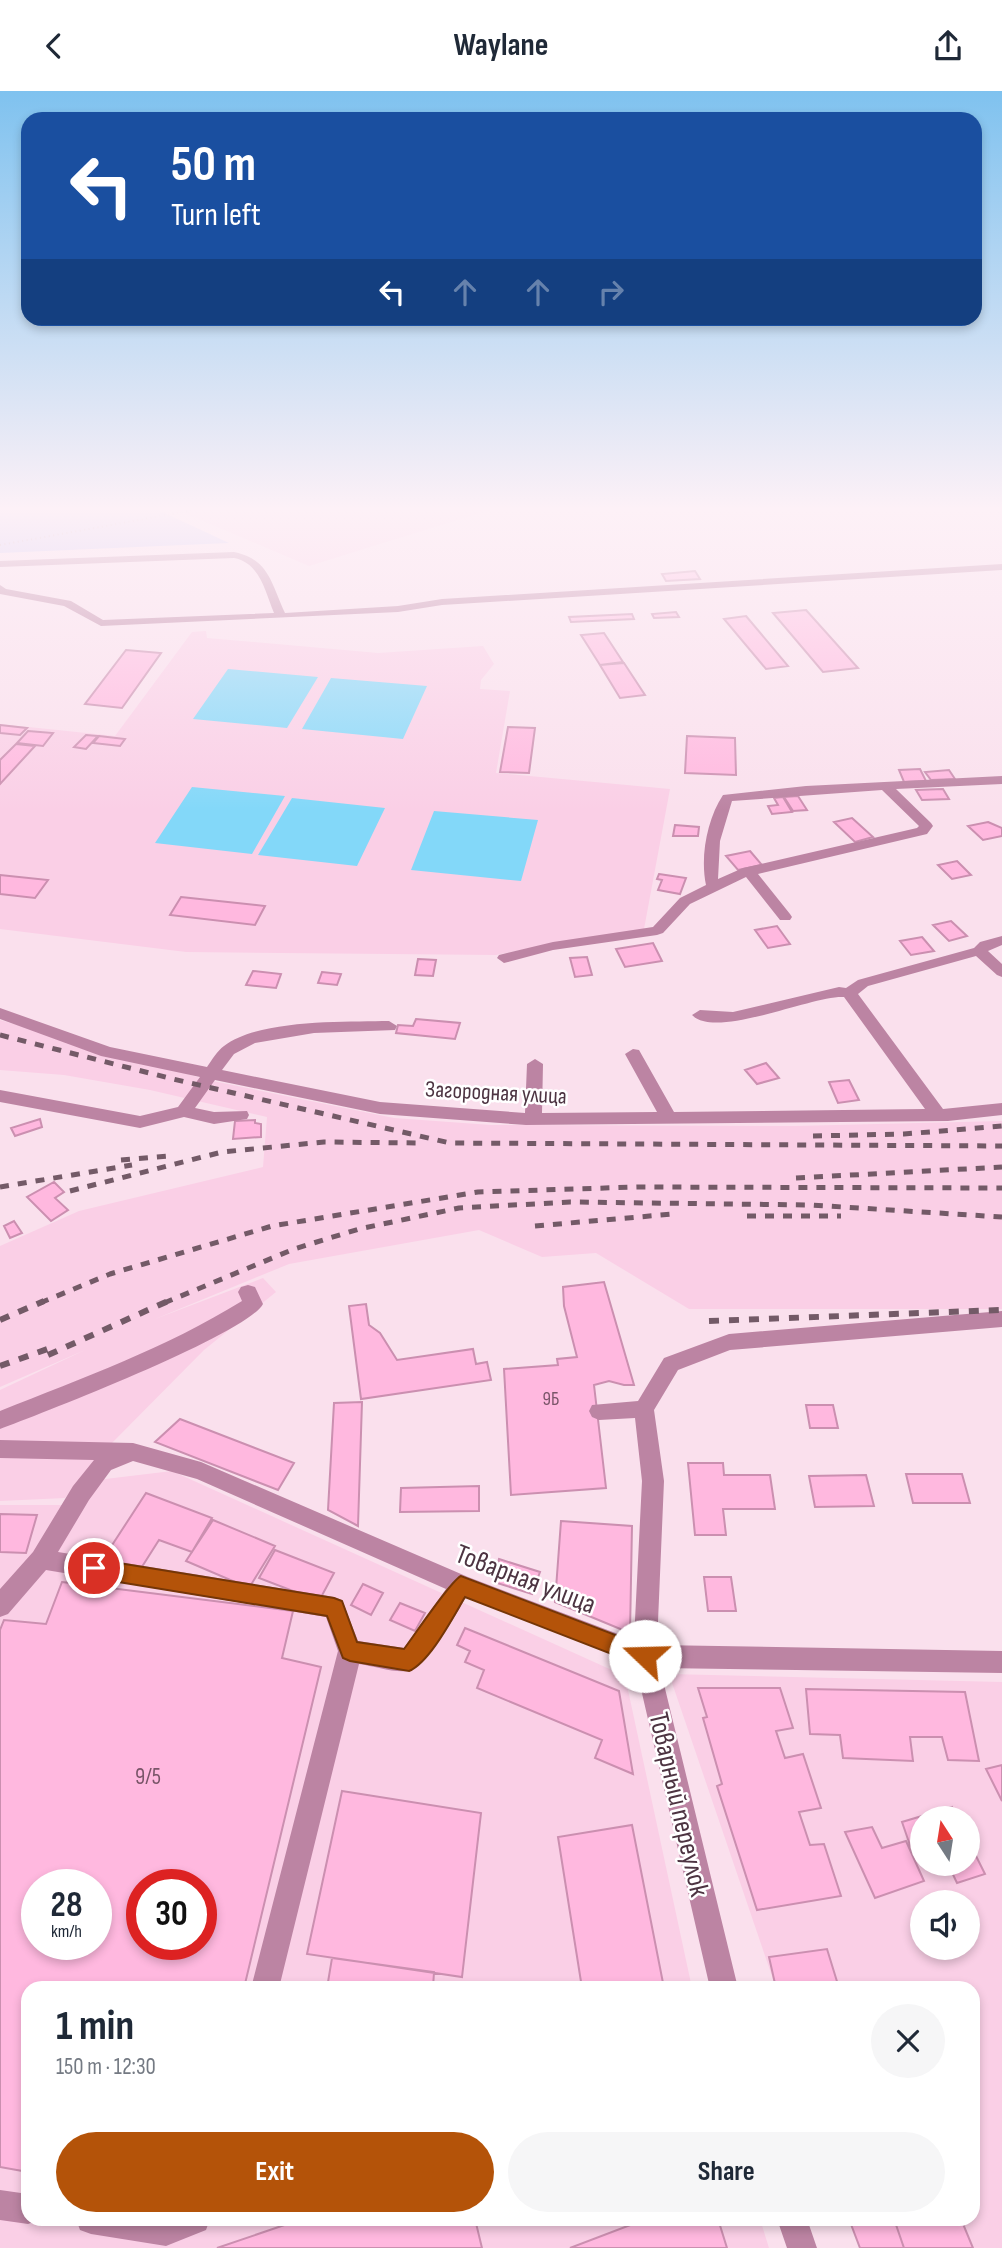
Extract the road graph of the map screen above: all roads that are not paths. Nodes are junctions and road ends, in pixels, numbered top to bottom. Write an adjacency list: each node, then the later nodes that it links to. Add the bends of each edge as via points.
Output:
1 (78, 610): 4 (street, via 101,623)
2 (278, 610): 4 (street)
3 (387, 610): 4 (street)
4 (281, 616)
5 (1002, 780): 6 (street)
6 (885, 786): 7 (street, via 926,825 922,831); 8 (street, via 728,798 714,835 709,877)
7 (748, 871): 8 (street); 9 (street)
8 (713, 885): 12 (street, via 685,901 659,930)
9 (785, 917)
10 (1002, 940): 11 (street)
11 (979, 951): 13 (street); 14 (street, via 863,982)
12 (504, 958)
13 (1002, 972)
14 (849, 993): 16 (street, via 733,1017); 25 (street)
15 (0, 1013): 20 (street, Загородная улица, via 107,1052)
16 (700, 1015)
17 (389, 1026): 20 (street, via 314,1028 251,1038 228,1050)
18 (633, 1054): 26 (street)
19 (535, 1064): 27 (street)
20 (213, 1074): 23 (street); 27 (street, Загородная улица, via 380,1108)
21 (0, 1096): 23 (street, via 140,1122)
22 (1002, 1109): 25 (street, Загородная улица)
23 (184, 1111): 24 (street, via 214,1118)
24 (241, 1115)
25 (938, 1115): 26 (street, Загородная улица)
26 (669, 1118): 27 (street, Загородная улица)
27 (533, 1119)
28 (248, 1291): 32 (street, via 253,1304 226,1322)
29 (1002, 1319): 30 (street, via 729,1342 671,1364)
30 (644, 1409): 31 (street); 39 (street, Товарный переулок, via 653,1481)
31 (599, 1411)
32 (0, 1420)
33 (0, 1449): 34 (street, Товарная улица)
34 (133, 1452): 35 (street, via 104,1463); 36 (street, Товарная улица, via 201,1471)
35 (41, 1559): 37 (street); 38 (street, via 334,1608)
36 (461, 1585): 38 (street, via 409,1660); 39 (street, Товарная улица)
37 (0, 1606)
38 (350, 1651): 41 (street)
39 (645, 1656): 40 (street, Товарная улица); 42 (street, Товарный переулок)
40 (1002, 1662)
41 (267, 1981)
42 (722, 1981)
43 (0, 2205): 44 (street)
44 (21, 2208)
45 (135, 2226): 46 (street, via 166,2231)
46 (178, 2226)
47 (794, 2226): 48 (street)
48 (802, 2248)

